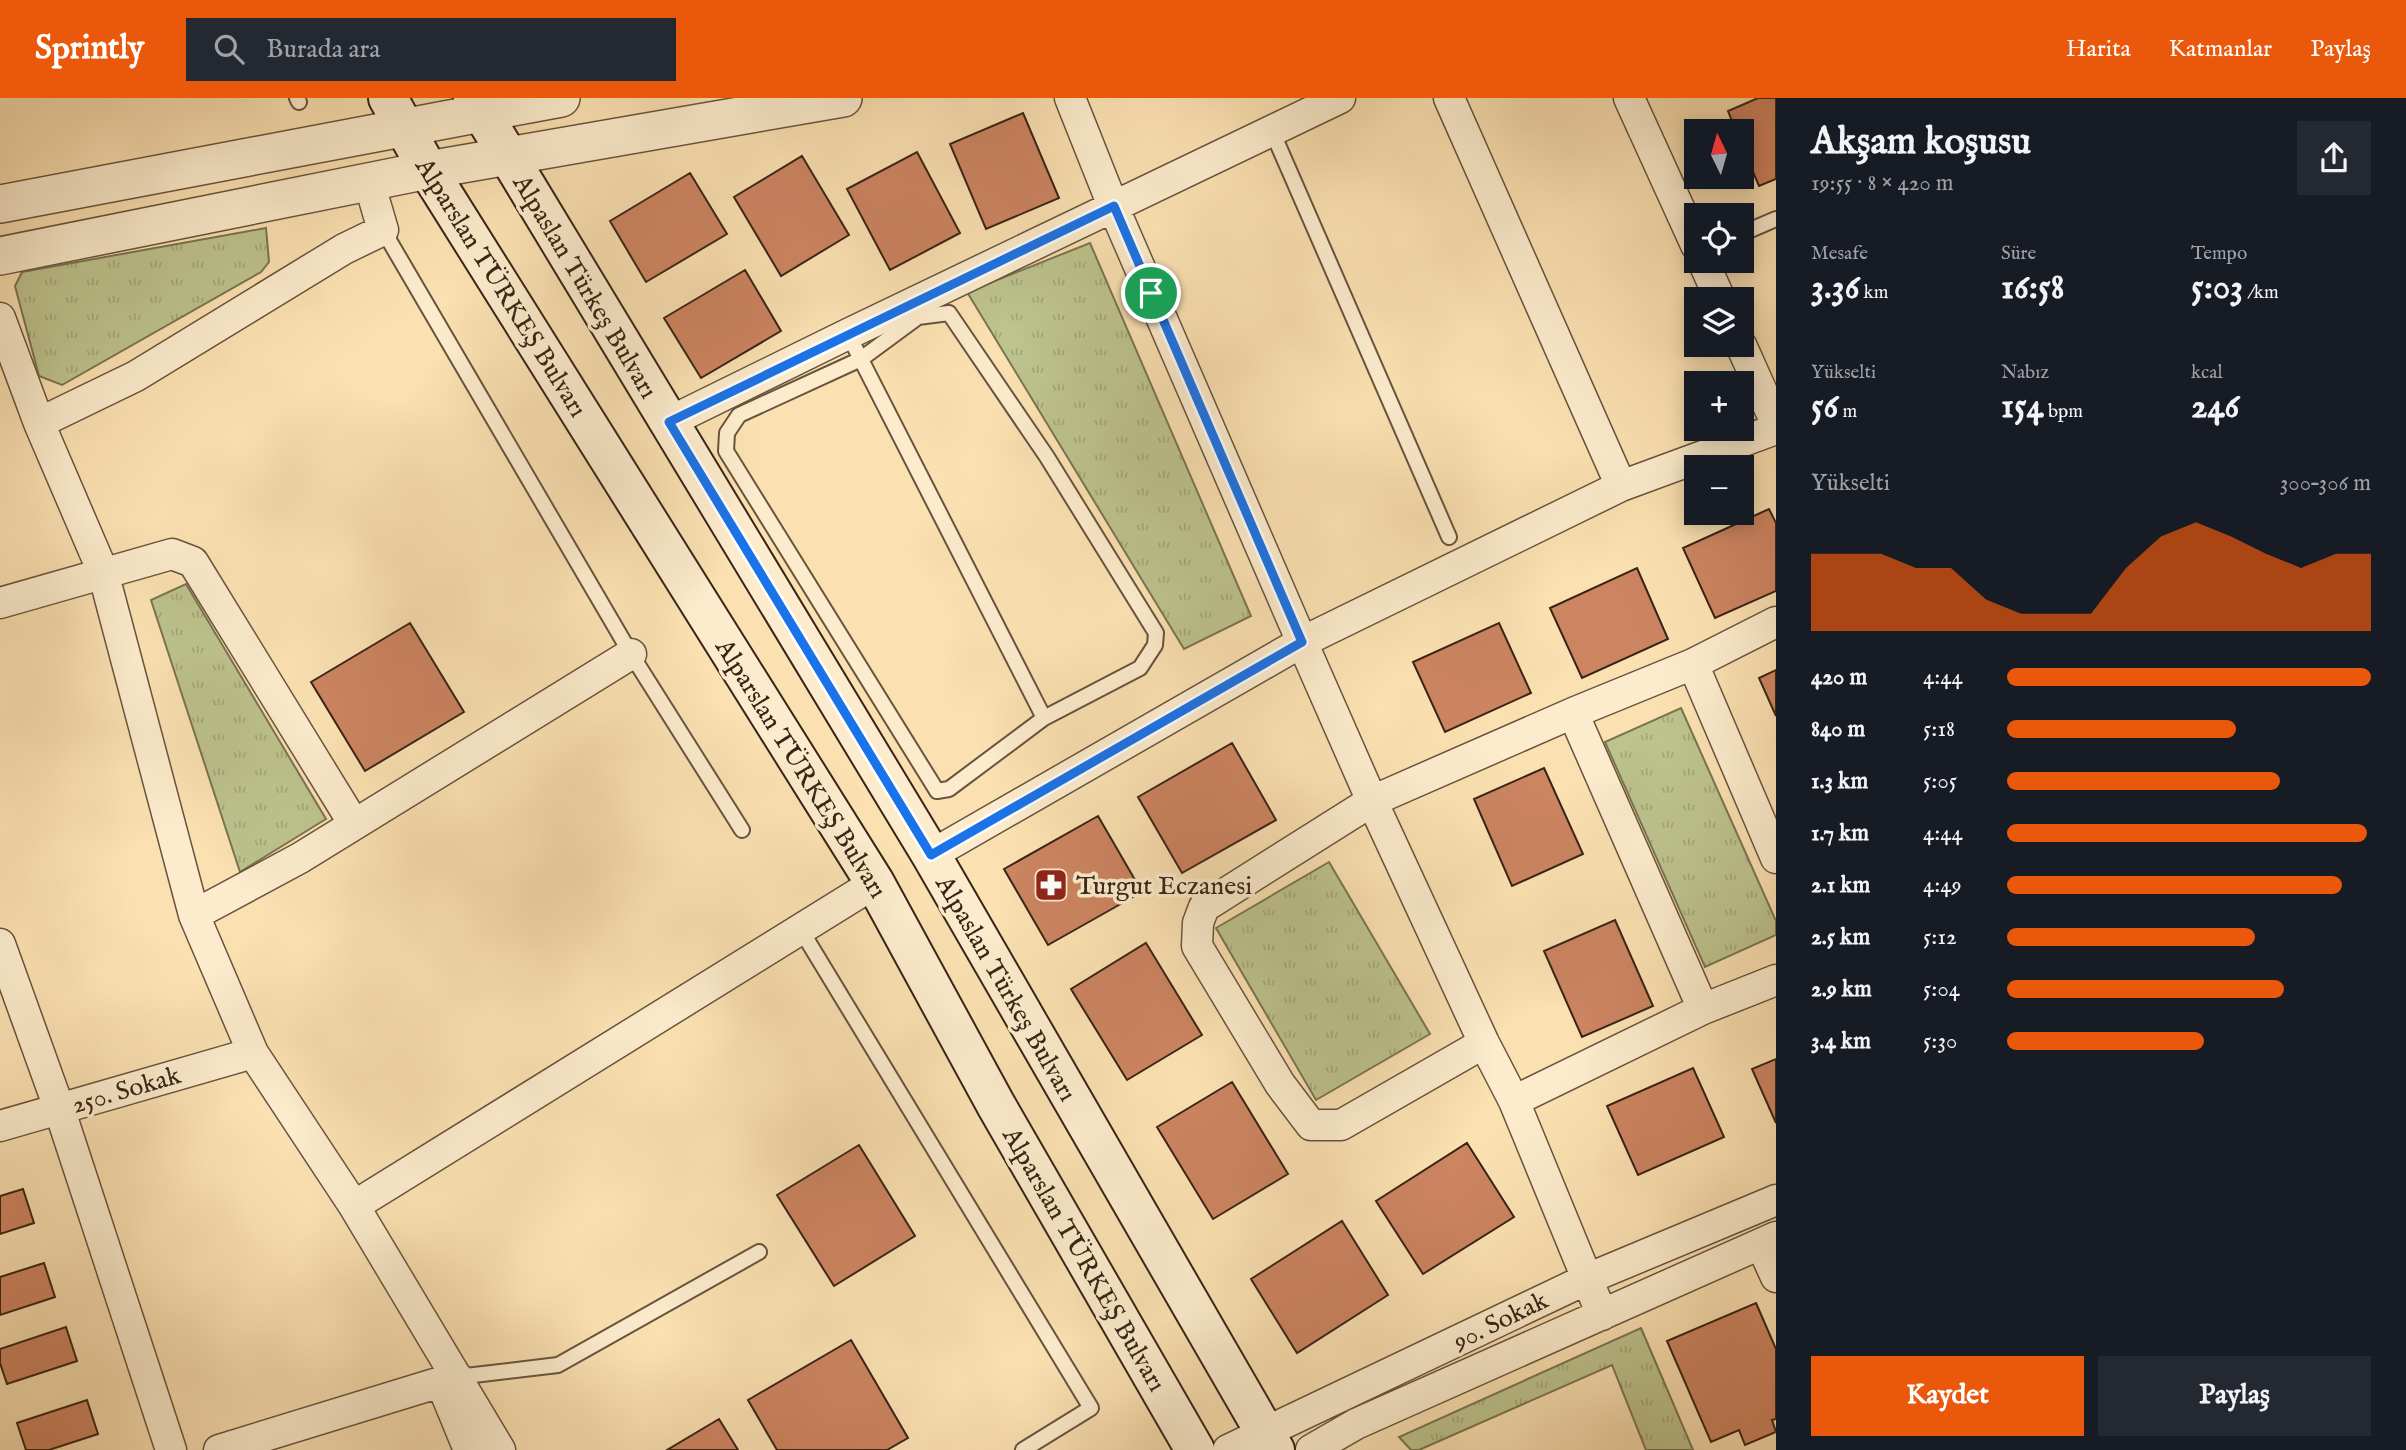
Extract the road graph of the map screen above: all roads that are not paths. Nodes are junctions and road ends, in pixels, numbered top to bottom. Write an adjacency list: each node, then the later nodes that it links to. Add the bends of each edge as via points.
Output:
1 (561, 98): 7 (street)
2 (843, 98): 10 (street)
3 (1070, 98): 14 (street)
4 (1340, 98): 9 (street)
5 (1449, 98): 27 (street)
6 (1629, 98): 15 (street)
7 (477, 105): 8 (street); 10 (main road, Alpaslan Türkeş Bulvarı)
8 (397, 113): 11 (main road, Alparslan TÜRKEŞ Bulvarı); 13 (street, via 207,163)
9 (1272, 131): 14 (street); 28 (lane)
10 (508, 157): 11 (street); 23 (main road, Alpaslan Türkeş Bulvarı)
11 (428, 170): 12 (street); 42 (main road, Alparslan TÜRKEŞ Bulvarı)
12 (369, 182): 18 (street); 19 (street)
13 (0, 204)
14 (1114, 206): 21 (street); 32 (street)
15 (1684, 219)
16 (1776, 219): 17 (lane)
17 (1754, 228)
18 (383, 230): 25 (street, via 136,376); 33 (lane)
19 (0, 256)
20 (0, 318): 25 (street)
21 (855, 346): 23 (street); 36 (lane); 36 (lane, via 918,317 949,313 1047,457 1156,633 1155,645 1140,668); 36 (lane, via 738,415 727,433 726,451 937,791 949,789)
22 (1746, 357): 24 (street)
23 (669, 422): 40 (main road, Alpaslan Türkeş Bulvarı)
24 (1776, 423)
25 (39, 424): 29 (street)
26 (1776, 429): 27 (street)
27 (1621, 486): 32 (street)
28 (1449, 537)
29 (103, 572): 30 (street); 38 (street, via 172,554 193,562); 43 (street)
30 (0, 603)
31 (1776, 622): 34 (street)
32 (1302, 642): 37 (street); 40 (street)
33 (631, 654): 38 (street); 39 (lane)
34 (1693, 664): 35 (street); 41 (street)
35 (1573, 713): 37 (street); 47 (street)
36 (1044, 718)
37 (1371, 801): 48 (street); 48 (street, via 1204,907 1198,946 1280,1084 1311,1125 1341,1125)
38 (354, 824): 43 (street)
39 (742, 830)
40 (931, 855): 61 (main road, Alpaslan Türkeş Bulvarı)
41 (1776, 859)
42 (876, 883): 44 (street); 67 (main road, Alparslan TÜRKEŞ Bulvarı, via 996,1105)
43 (194, 915): 49 (street)
44 (800, 930): 54 (street); 66 (lane, via 1091,1408)
45 (0, 944): 51 (street)
46 (1776, 980): 47 (street)
47 (1703, 1009): 50 (street)
48 (1484, 1043): 50 (street)
49 (253, 1053): 51 (street, 250. Sokak); 54 (street)
50 (1514, 1101): 58 (street)
51 (59, 1108): 52 (street, 250. Sokak); 62 (street)
52 (0, 1126)
53 (1776, 1200): 58 (street, 90. Sokak)
54 (354, 1206): 60 (street)
55 (1769, 1240): 57 (street); 59 (street, 90. Sokak)
56 (760, 1252): 60 (lane, via 558,1365)
57 (1776, 1277)
58 (1587, 1279): 59 (street); 61 (street, 90. Sokak)
59 (1602, 1315): 69 (street, 90. Sokak, via 1356,1424)
60 (449, 1379): 63 (street); 64 (street); 65 (street)
61 (1269, 1441): 68 (street, 90. Sokak)
62 (171, 1450)
63 (219, 1450)
64 (468, 1450)
65 (500, 1450)
66 (1023, 1450)
67 (1195, 1450)
68 (1228, 1450)
69 (1311, 1450)

